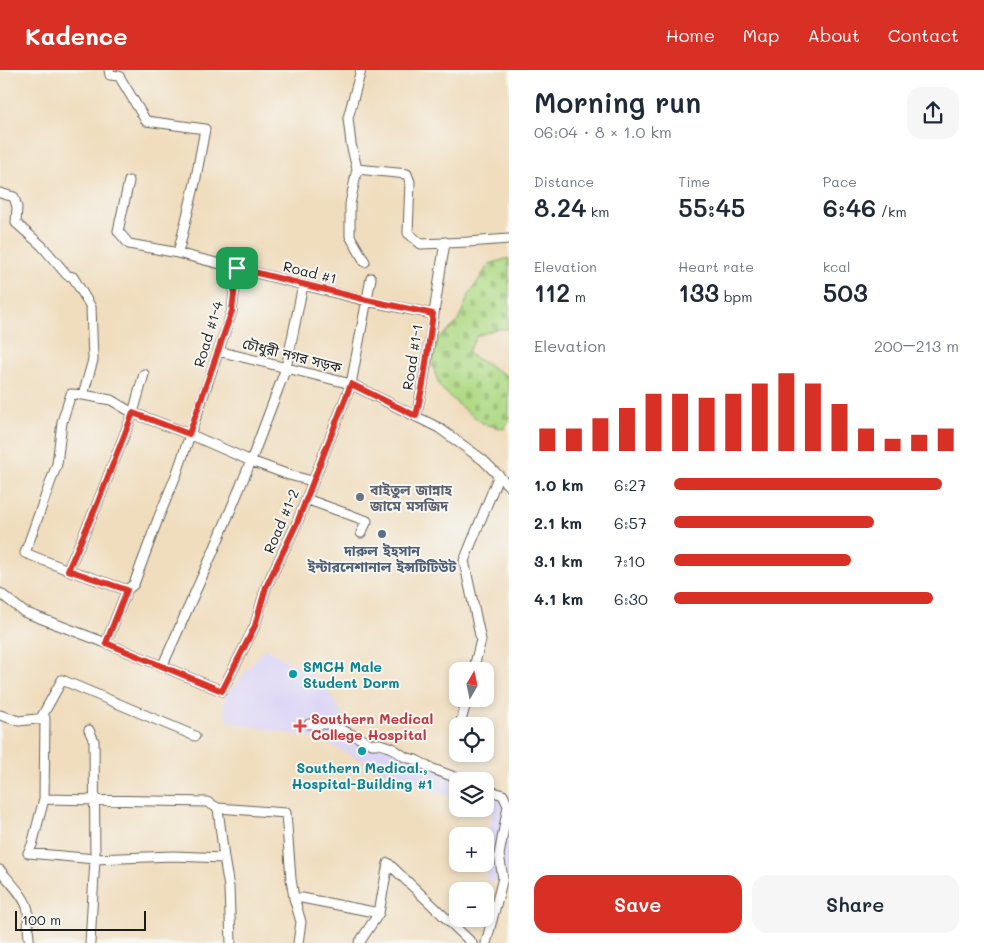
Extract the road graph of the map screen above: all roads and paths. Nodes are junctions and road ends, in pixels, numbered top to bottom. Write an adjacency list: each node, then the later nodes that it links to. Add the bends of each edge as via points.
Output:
1 (109, 70): 8 (street, via 110,75 119,76 146,121 205,129)
2 (361, 70): 3 (street, via 348,118)
3 (357, 169): 7 (street, via 407,174 410,182 408,233 421,244); 9 (street, via 350,204 350,236)
4 (129, 181): 8 (street, Road #1, via 118,232 129,244)
5 (0, 193): 19 (street, via 14,198 16,222 73,278 92,308 93,360)
6 (509, 239): 7 (street)
7 (445, 242): 14 (street, Road #1-1)
8 (178, 253): 10 (street, Road #1)
9 (365, 262)
10 (237, 268): 12 (street, Road #1); 15 (street, Road #1-4, via 232,311)
11 (371, 278): 13 (street)
12 (303, 285): 13 (street, Road #1); 16 (street)
13 (367, 300): 14 (street, Road #1); 18 (street)
14 (433, 314): 21 (street, Road #1-1)
15 (218, 351): 16 (street, চৌধুরী নগর সড়ক); 22 (street, Road #1-4)
16 (286, 368): 18 (street, চৌধুরী নগর সড়ক); 23 (street)
17 (144, 374): 20 (street)
18 (351, 384): 21 (street, চৌধুরী নগর সড়ক); 25 (street)
19 (82, 395): 20 (street, Road #1-2, via 111,400); 29 (street, via 71,394 62,422 57,464 25,553)
20 (133, 413): 22 (street, Road #1-2); 29 (street)
21 (416, 416): 24 (street, চৌধুরী নগর সড়ক, via 439,428)
22 (189, 434): 23 (street, Road #1-2); 30 (street, Road #1-4, via 134,584)
23 (251, 461): 25 (street, Road #1-2); 34 (street)
24 (499, 475): 26 (street, চৌধুরী নগর সড়ক); 33 (street, via 464,561 481,640)
25 (312, 482): 27 (street, Road #1-2)
26 (509, 486)
27 (306, 499): 28 (street, via 367,521); 34 (street, Road #1-2, via 266,587 255,626 222,691)
28 (362, 533)
29 (68, 570): 30 (street)
30 (127, 590): 32 (street, Road #1-4)
31 (0, 593): 32 (street, via 24,612)
32 (106, 643): 34 (street)
33 (475, 662)
34 (162, 667)
35 (0, 715): 36 (street, via 19,721)
36 (41, 718): 39 (street, via 62,680); 42 (street, via 45,718)
37 (309, 724): 40 (street, via 329,724 372,744 392,748 405,757)
38 (89, 730): 43 (street, via 94,741)
39 (195, 736)
40 (449, 775)
41 (494, 792): 56 (street, via 504,795 508,806 499,855 503,878)
42 (44, 799): 43 (street); 46 (street, via 28,854)
43 (94, 799): 44 (street, via 207,802); 46 (street)
44 (218, 808): 45 (street); 48 (street, via 286,812)
45 (224, 858): 46 (street); 52 (street, via 229,887)
46 (95, 859): 51 (street)
47 (0, 870): 50 (street, via 28,910)
48 (294, 898): 49 (street); 53 (street, via 301,922)
49 (380, 913): 54 (street); 55 (street, via 388,863)
50 (30, 943)
51 (90, 943)
52 (231, 943)
53 (298, 943)
54 (359, 943)
55 (472, 943)
56 (486, 943)

